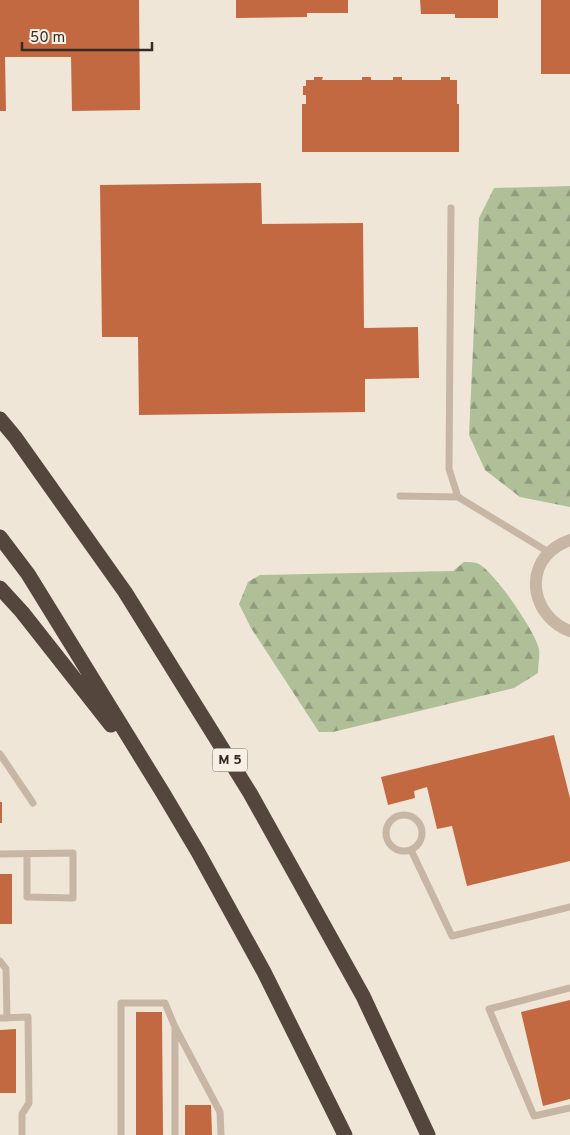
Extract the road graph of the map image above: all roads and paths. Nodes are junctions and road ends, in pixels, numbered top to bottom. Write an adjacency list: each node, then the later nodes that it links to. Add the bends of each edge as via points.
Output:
1 (451, 208): 4 (lane, via 449,469)
2 (0, 419): 27 (highway, M 5, via 125,592 250,793 363,996)
3 (400, 496): 4 (lane)
4 (458, 497): 7 (lane)
5 (0, 537): 10 (highway, via 28,574)
6 (570, 540): 7 (street)
7 (550, 553): 9 (street, via 542,561 536,579 537,598 545,615 559,628)
8 (0, 588): 10 (highway, via 110,724)
9 (570, 631)
10 (127, 737): 26 (highway, via 198,852 264,972)
11 (0, 754): 12 (lane)
12 (33, 803)
13 (410, 850): 13 (lane, via 421,840 421,826 412,816 398,816 388,825 387,839 396,850); 16 (lane, via 452,936)
14 (0, 854): 15 (lane)
15 (27, 854): 15 (lane, via 73,853 73,898 27,897)
16 (570, 907)
17 (0, 961): 19 (lane, via 6,969)
18 (570, 988): 21 (lane, via 489,1009 534,1116)
19 (3, 1018): 22 (lane, via 28,1018 29,1103 22,1114)
20 (175, 1027): 23 (lane, via 165,1003 121,1003); 24 (lane); 25 (lane, via 220,1112)
21 (570, 1108)
22 (22, 1135)
23 (121, 1135)
24 (175, 1135)
25 (221, 1135)
26 (345, 1135)
27 (428, 1135)

